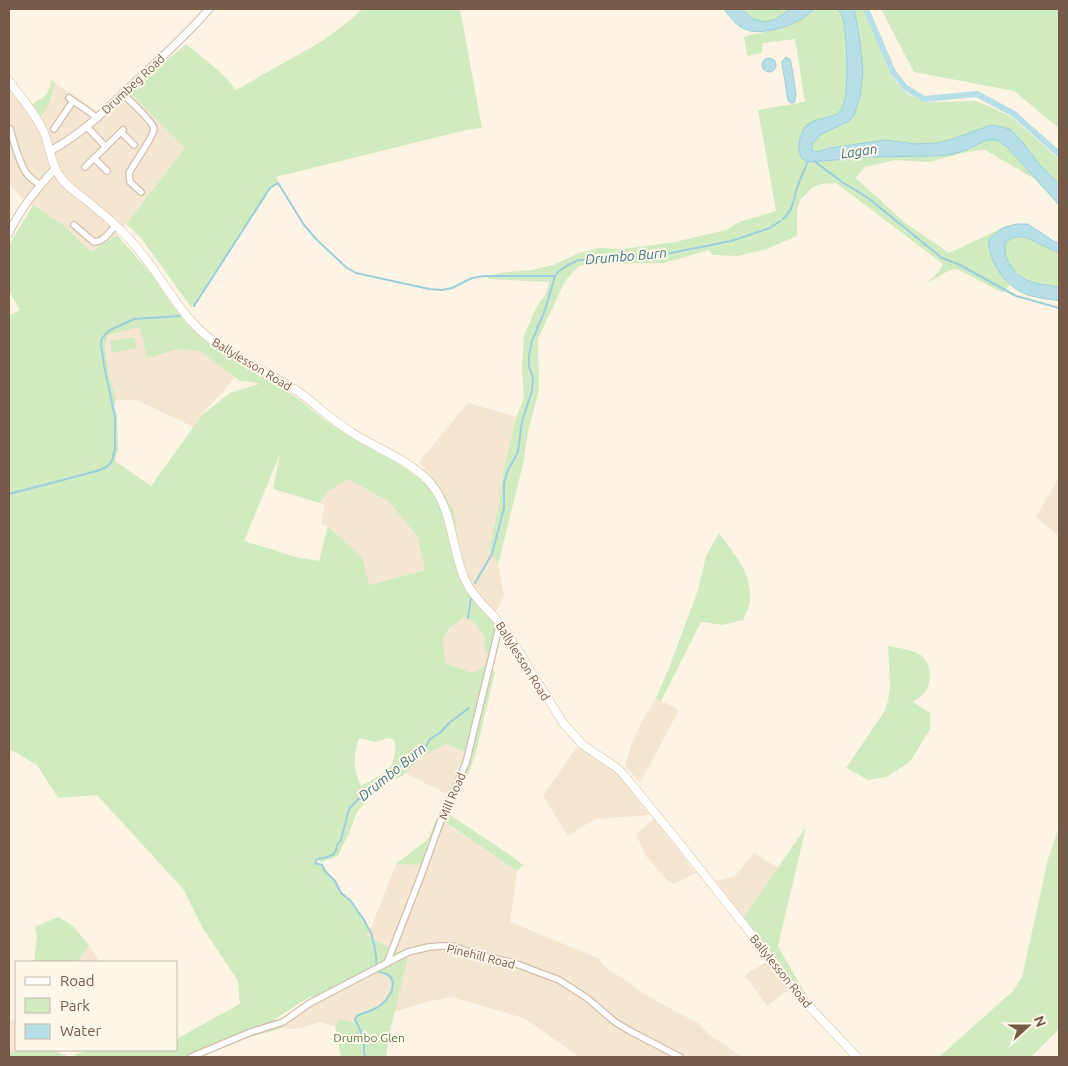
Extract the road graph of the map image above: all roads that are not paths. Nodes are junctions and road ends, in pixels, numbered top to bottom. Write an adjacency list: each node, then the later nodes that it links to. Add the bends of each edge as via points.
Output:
1 (209, 9): 3 (street, Drumbeg Road)
2 (9, 80): 10 (main road, via 42,129)
3 (123, 94): 4 (street, Drumbeg Road); 16 (street, via 147,118 154,131 128,173 130,182)
4 (96, 119): 5 (street, Drumbeg Road); 7 (street, via 71,99)
5 (87, 127): 9 (street); 10 (street, Drumbeg Road)
6 (10, 129): 15 (street, via 25,172)
7 (54, 129)
8 (134, 145): 9 (street, via 122,131)
9 (106, 146): 11 (street)
10 (50, 151): 13 (main road)
11 (94, 158): 12 (street); 14 (street)
12 (85, 167)
13 (55, 169): 15 (street); 18 (main road, Ballylesson Road, via 62,180)
14 (108, 171)
15 (40, 185): 19 (street)
16 (141, 192)
17 (74, 225): 18 (street, via 94,242)
18 (116, 225): 20 (main road, Ballylesson Road, via 145,257 184,313 213,341 297,391 351,433 412,466 432,485 445,508 466,581)
19 (9, 233)
20 (500, 623): 21 (street, Mill Road, via 466,763); 24 (main road, Ballylesson Road, via 563,724 583,744 624,775 805,1002)
21 (384, 964): 22 (street, Pinehill Road, via 310,1003 282,1022); 23 (street, Pinehill Road, via 429,946 453,946 514,963 559,980 624,1028)
22 (191, 1057)
23 (680, 1057)
24 (857, 1057)

